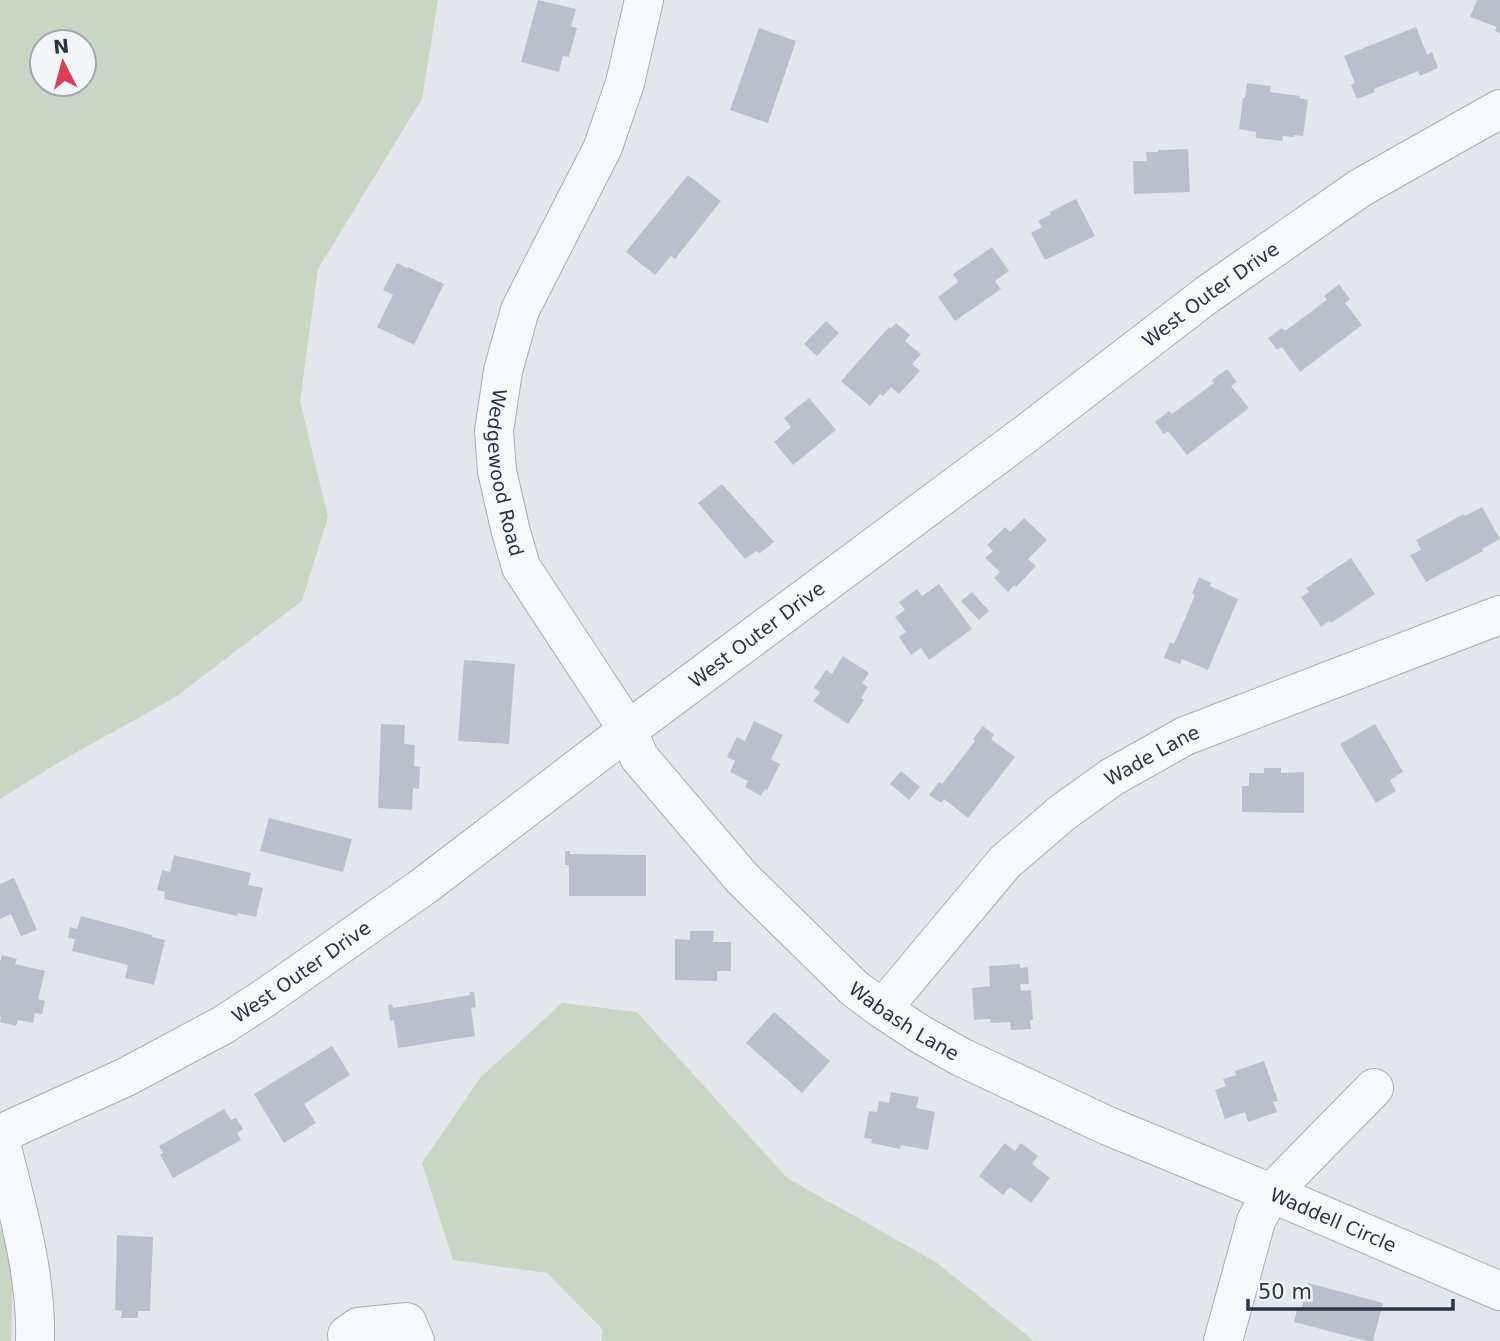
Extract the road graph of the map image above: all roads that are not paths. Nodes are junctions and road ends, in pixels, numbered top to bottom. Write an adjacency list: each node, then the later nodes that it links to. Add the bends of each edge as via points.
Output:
1 (644, 0): 4 (street, Wedgewood Road, via 625,83 603,147 520,310 503,371 494,431 497,471 521,567)
2 (1500, 109): 4 (street, West Outer Drive, via 1360,188 1208,294)
3 (1500, 615): 5 (street, Wade Lane, via 1185,736 1112,777 1005,862)
4 (628, 730): 5 (street, Wabash Lane, via 639,757 742,878 854,988); 7 (street, West Outer Drive, via 424,886 223,1025)
5 (882, 1009): 8 (street, Wabash Lane, via 961,1057 1108,1126)
6 (1374, 1088): 8 (street)
7 (0, 1136): 10 (street, via 30,1264)
8 (1271, 1194): 9 (street, Waddell Circle); 13 (street, Waddell Circle, via 1256,1221)
9 (1500, 1292)
10 (35, 1341)
11 (348, 1341): 12 (street, via 358,1327 407,1322)
12 (415, 1341)
13 (1223, 1341)

